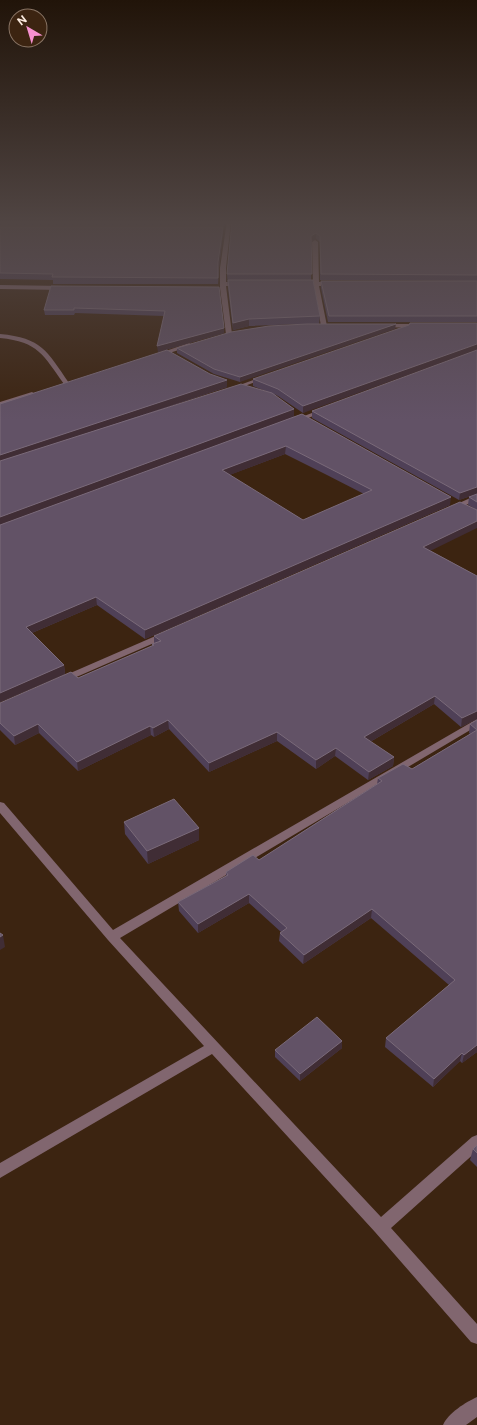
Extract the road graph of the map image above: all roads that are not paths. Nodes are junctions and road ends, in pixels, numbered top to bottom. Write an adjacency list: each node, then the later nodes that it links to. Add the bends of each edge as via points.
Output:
1 (36, 288): 2 (street)
2 (72, 288)
3 (223, 288): 9 (street)
4 (317, 288): 5 (street, via 327,326)
5 (316, 326)
6 (375, 326): 7 (street)
7 (414, 326): 8 (street); 10 (street)
8 (430, 326)
9 (229, 334)
10 (391, 334)
11 (0, 336): 16 (street, via 29,340 41,348)
12 (196, 343): 13 (street, via 170,354)
13 (153, 356)
14 (272, 375): 18 (street)
15 (74, 381): 16 (street)
16 (66, 383): 17 (street)
17 (59, 386)
18 (242, 386): 19 (street); 20 (street)
19 (226, 387)
20 (256, 390)
21 (37, 392): 22 (street)
22 (0, 404)
23 (332, 407): 24 (street)
24 (289, 424)
25 (477, 497): 26 (street)
26 (445, 512)
27 (175, 631): 28 (street)
28 (51, 685)
29 (477, 722): 31 (street)
30 (0, 806): 31 (street)
31 (112, 937): 32 (street)
32 (213, 1047): 34 (street); 35 (street)
33 (477, 1142): 35 (street)
34 (0, 1171)
35 (380, 1227): 36 (street)
36 (477, 1336)
37 (477, 1406): 38 (street)
38 (452, 1425)

